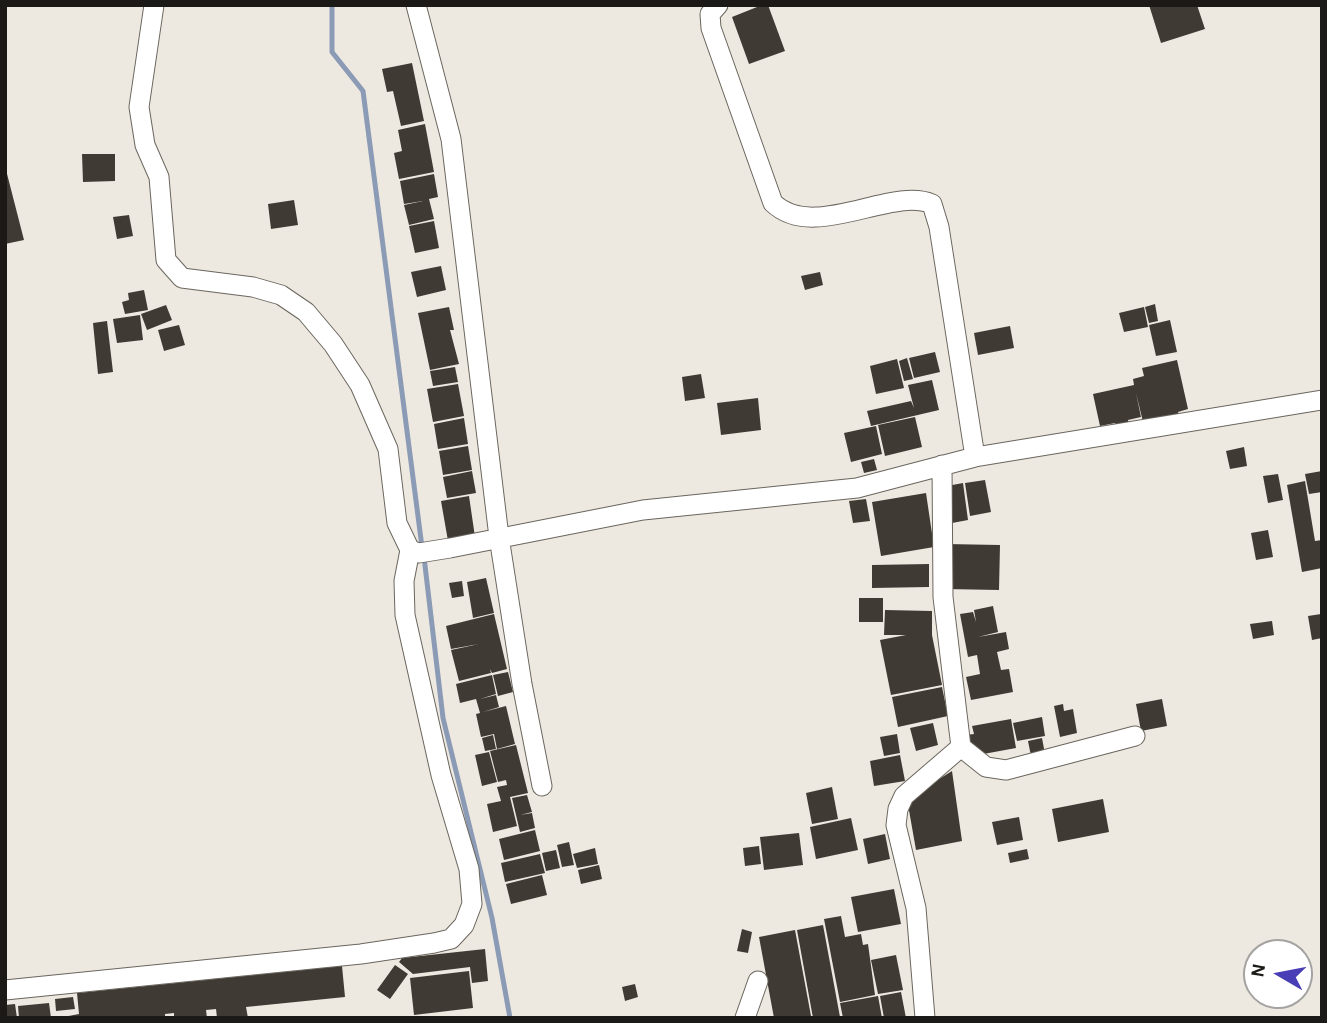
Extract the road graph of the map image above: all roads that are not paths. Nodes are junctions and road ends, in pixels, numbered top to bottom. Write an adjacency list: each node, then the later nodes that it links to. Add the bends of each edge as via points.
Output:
1 (154, 5): 8 (street, via 139,107 145,145 159,177 166,260 182,278 253,287 281,295 306,312 360,384 388,449 397,523)
2 (416, 5): 7 (street, via 451,139)
3 (718, 5): 5 (street, via 710,13 711,29 773,203 796,217 858,212 915,200 932,204)
4 (1322, 400): 5 (street)
5 (975, 457): 6 (street)
6 (942, 465): 7 (street, via 857,488 643,510); 10 (street, via 943,597)
7 (499, 537): 8 (street); 11 (street)
8 (414, 551): 13 (street, via 404,581 405,615 440,775 469,869 472,904 464,925 451,939 373,953)
9 (1135, 736): 10 (street, via 1006,770 986,767)
10 (961, 747): 15 (street, via 904,796 898,809 896,825 916,908)
11 (542, 786)
12 (758, 981): 14 (street)
13 (5, 990)
14 (745, 1018)
15 (925, 1018)

